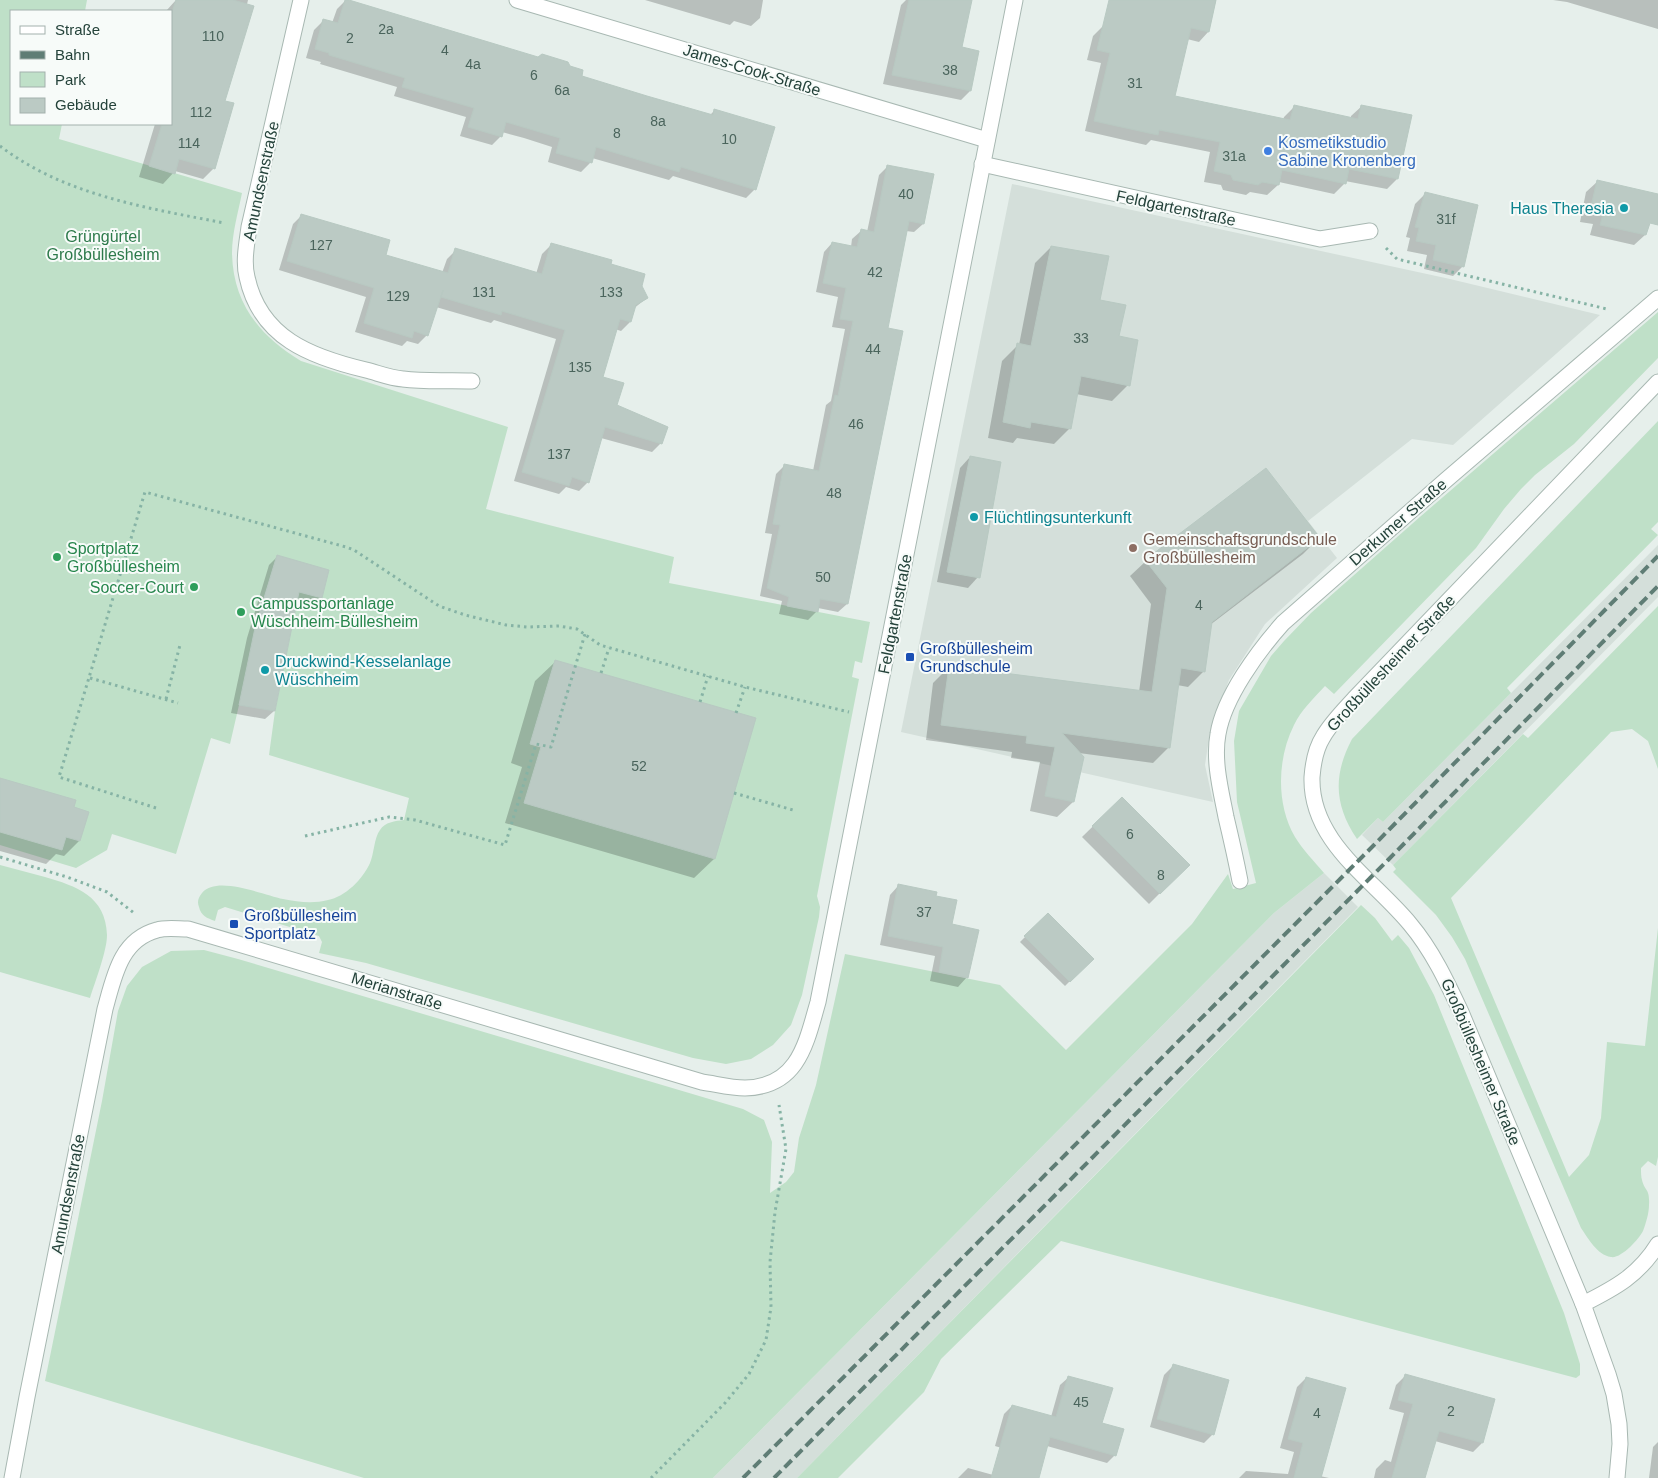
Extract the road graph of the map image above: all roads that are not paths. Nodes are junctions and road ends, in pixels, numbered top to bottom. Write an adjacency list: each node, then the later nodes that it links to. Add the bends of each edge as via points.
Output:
1 (302, 0): 8 (street, Amundsenstraße, via 249,227 246,274 256,305 291,342 338,363 402,379)
2 (517, 0): 4 (street, James-Cook-Straße)
3 (1015, 0): 4 (street, Feldgartenstraße)
4 (987, 140): 5 (street, Feldgartenstraße)
5 (982, 164): 6 (street, Feldgartenstraße, via 1320,239); 12 (street, Feldgartenstraße, via 818,1002 807,1042)
6 (1370, 231)
7 (1658, 298): 10 (street, Derkumer Straße, via 1283,624 1247,668 1217,735 1218,771)
8 (472, 381)
9 (1658, 382): 14 (street, Großbüllesheimer Straße, via 1336,719 1321,739 1313,771 1316,808 1331,839 1410,923 1440,968 1465,1020)
10 (1240, 881)
11 (157, 930): 12 (street, Merianstraße, via 188,929 702,1082 743,1088 762,1086 788,1072); 15 (street, Amundsenstraße, via 134,942 116,968)
12 (798, 1060)
13 (1658, 1244): 14 (street, via 1650,1258 1627,1279)
14 (1582, 1304): 16 (street, Großbüllesheimer Straße, via 1614,1394 1620,1444)
15 (12, 1478)
16 (1617, 1478)

